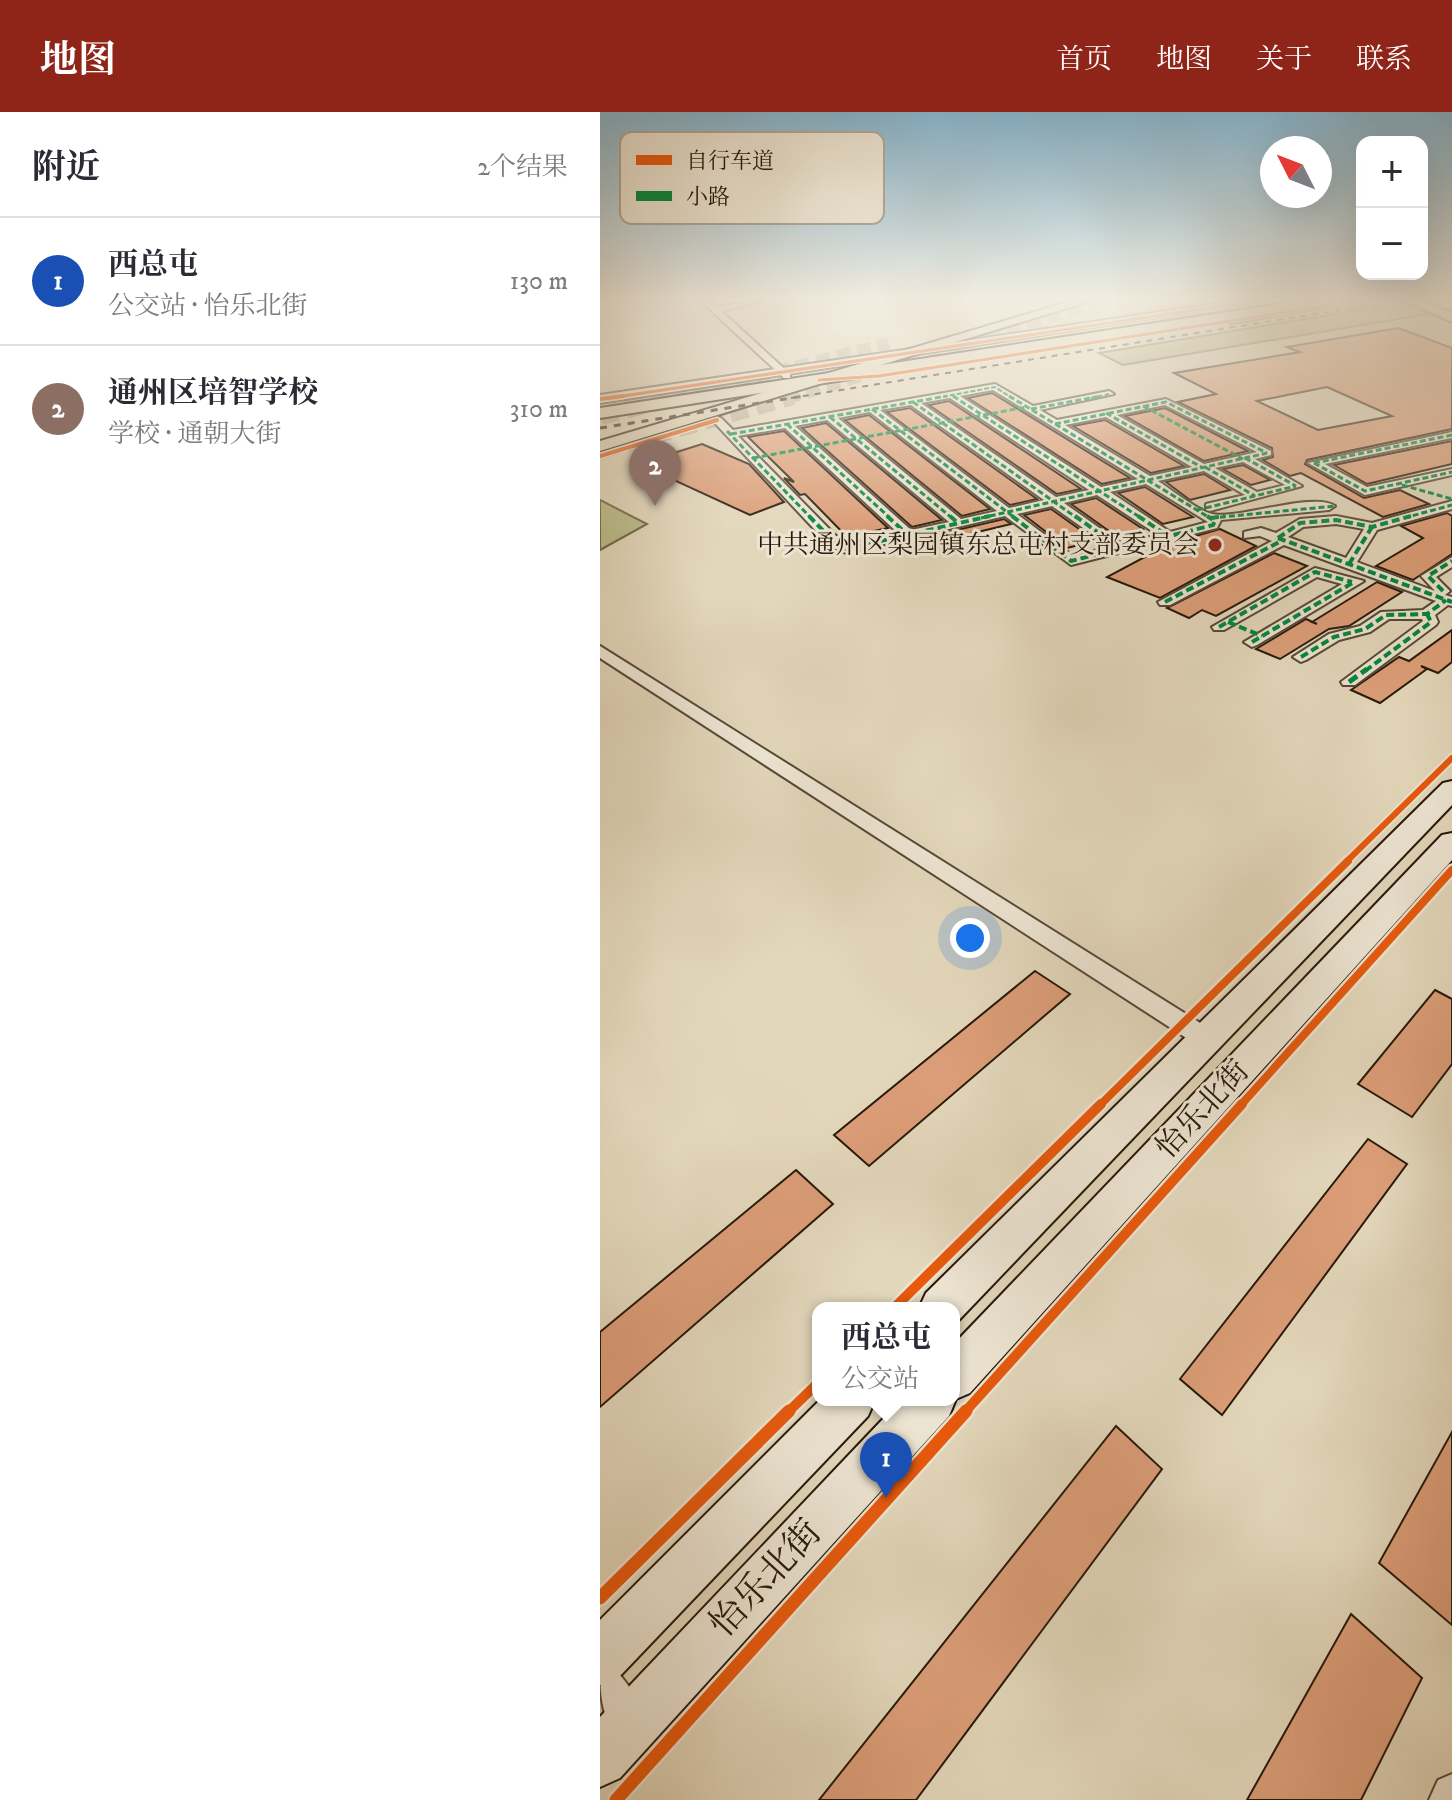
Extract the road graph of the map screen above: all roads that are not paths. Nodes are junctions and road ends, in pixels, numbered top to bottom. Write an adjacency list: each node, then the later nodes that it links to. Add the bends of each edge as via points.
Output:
1 (742, 380): 9 (street)
2 (750, 380): 11 (highway)
3 (768, 380): 6 (main road)
4 (789, 380): 6 (highway)
5 (800, 380): 24 (main road)
6 (733, 392): 15 (highway); 21 (main road)
7 (1109, 394): 14 (street)
8 (952, 395): 10 (street); 14 (street, via 995,387); 31 (street)
9 (600, 399)
10 (913, 402): 13 (street); 34 (street)
11 (600, 405)
12 (1143, 406): 16 (street); 25 (street); 25 (street, via 1166,402 1267,453)
13 (872, 409): 17 (street); 38 (street)
14 (1031, 409): 20 (street)
15 (600, 413)
16 (1106, 413): 20 (street); 26 (street)
17 (830, 417): 19 (street); 40 (street)
18 (717, 420): 22 (street)
19 (787, 424): 22 (street); 42 (street)
20 (1055, 424): 28 (street)
21 (600, 432)
22 (731, 434): 42 (street, via 836,544 846,549)
23 (1452, 435): 29 (street, via 1314,463 1365,491)
24 (600, 446)
25 (1244, 458): 26 (street); 32 (street, via 1296,486)
26 (1204, 468): 28 (street); 32 (street)
27 (1448, 473): 29 (street); 30 (street)
28 (1149, 480): 31 (street); 37 (street)
29 (1397, 484): 33 (street)
30 (1452, 490)
31 (1100, 491): 34 (street); 44 (street)
32 (1255, 496): 37 (street)
33 (1452, 499)
34 (1054, 502): 38 (street); 46 (street)
35 (1452, 505): 41 (street)
36 (1335, 506): 39 (street)
37 (1197, 510): 39 (street)
38 (1008, 513): 40 (street); 46 (street, via 1071,561)
39 (1211, 518): 44 (street, via 1213,525)
40 (959, 524): 42 (street)
41 (1372, 527): 45 (street, via 1325,520 1300,523); 48 (street)
42 (908, 535)
43 (1249, 535): 45 (street, via 1261,532)
44 (1168, 536): 46 (street)
45 (1280, 539): 48 (street); 52 (street)
46 (1121, 549)
47 (1452, 561): 51 (street, via 1428,576)
48 (1349, 564): 49 (street)
49 (1377, 574): 50 (street); 51 (street)
50 (1352, 582): 50 (street, via 1257,639 1224,624 1315,572)
51 (1446, 596): 53 (street)
52 (1165, 602)
53 (1427, 614): 55 (street, via 1386,615); 56 (street, via 1431,622)
54 (600, 651): 59 (street)
55 (1301, 657)
56 (1349, 682)
57 (1452, 789): 59 (main road, 怡乐北街)
58 (1452, 842): 61 (main road, 怡乐北街)
59 (1205, 1038): 60 (main road, 怡乐北街)
60 (947, 1302)
61 (960, 1371)
62 (846, 1406): 64 (main road, 怡乐北街)
63 (927, 1406): 66 (main road, 怡乐北街)
64 (600, 1658)
65 (600, 1679): 66 (street)
66 (615, 1742)
67 (1452, 1794): 68 (street)
68 (1449, 1800)

